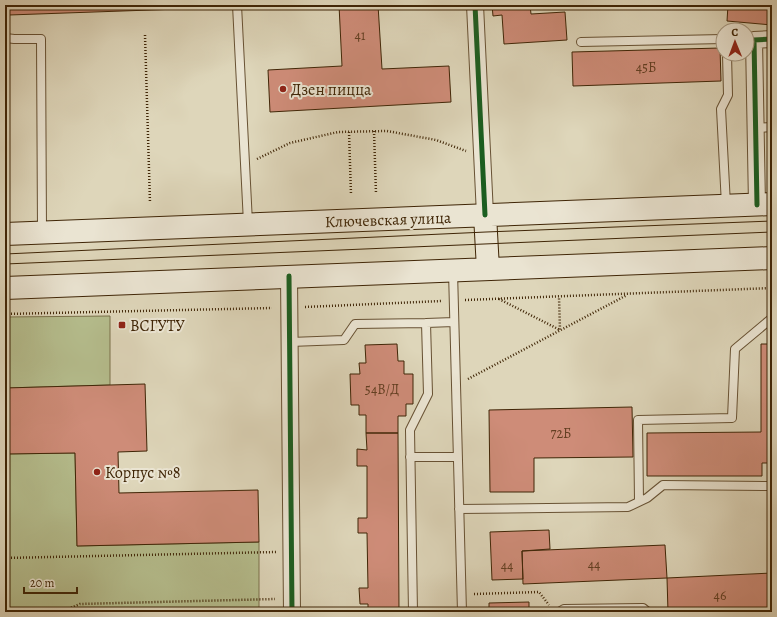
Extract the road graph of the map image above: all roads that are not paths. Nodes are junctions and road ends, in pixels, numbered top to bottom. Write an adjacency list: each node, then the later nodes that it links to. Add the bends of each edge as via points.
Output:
1 (237, 5): 13 (lane)
2 (475, 5): 12 (street)
3 (5, 36): 14 (lane, via 14,39 41,39)
4 (715, 39): 6 (lane)
5 (772, 39): 9 (street, via 754,40)
6 (581, 42)
7 (727, 62): 11 (lane, via 728,95 721,109)
8 (772, 127): 9 (lane)
9 (756, 128): 10 (street)
10 (765, 204): 11 (main road, Ключевская улица)
11 (726, 206): 12 (main road, Ключевская улица)
12 (485, 215): 13 (main road, Ключевская улица); 17 (main road)
13 (248, 224): 14 (main road, Ключевская улица)
14 (42, 232): 15 (main road, Ключевская улица)
15 (5, 234)
16 (772, 258): 17 (main road)
17 (488, 269): 18 (main road)
18 (453, 270): 19 (main road); 22 (lane)
19 (289, 276): 20 (main road); 24 (street)
20 (5, 288)
21 (772, 318): 28 (lane, via 735,349 732,418 638,420)
22 (454, 322): 23 (lane); 26 (lane)
23 (426, 323): 24 (lane, via 355,324 344,340); 25 (lane, via 428,394 410,430)
24 (290, 342): 30 (street)
25 (410, 457): 26 (lane); 31 (lane)
26 (458, 457): 29 (lane)
27 (772, 486): 28 (lane, via 663,485)
28 (639, 502): 29 (lane, via 628,507)
29 (459, 509): 32 (lane)
30 (292, 606)
31 (413, 612)
32 (462, 612)
33 (559, 612): 34 (lane, via 564,609 635,608 643,608)
34 (648, 612)

